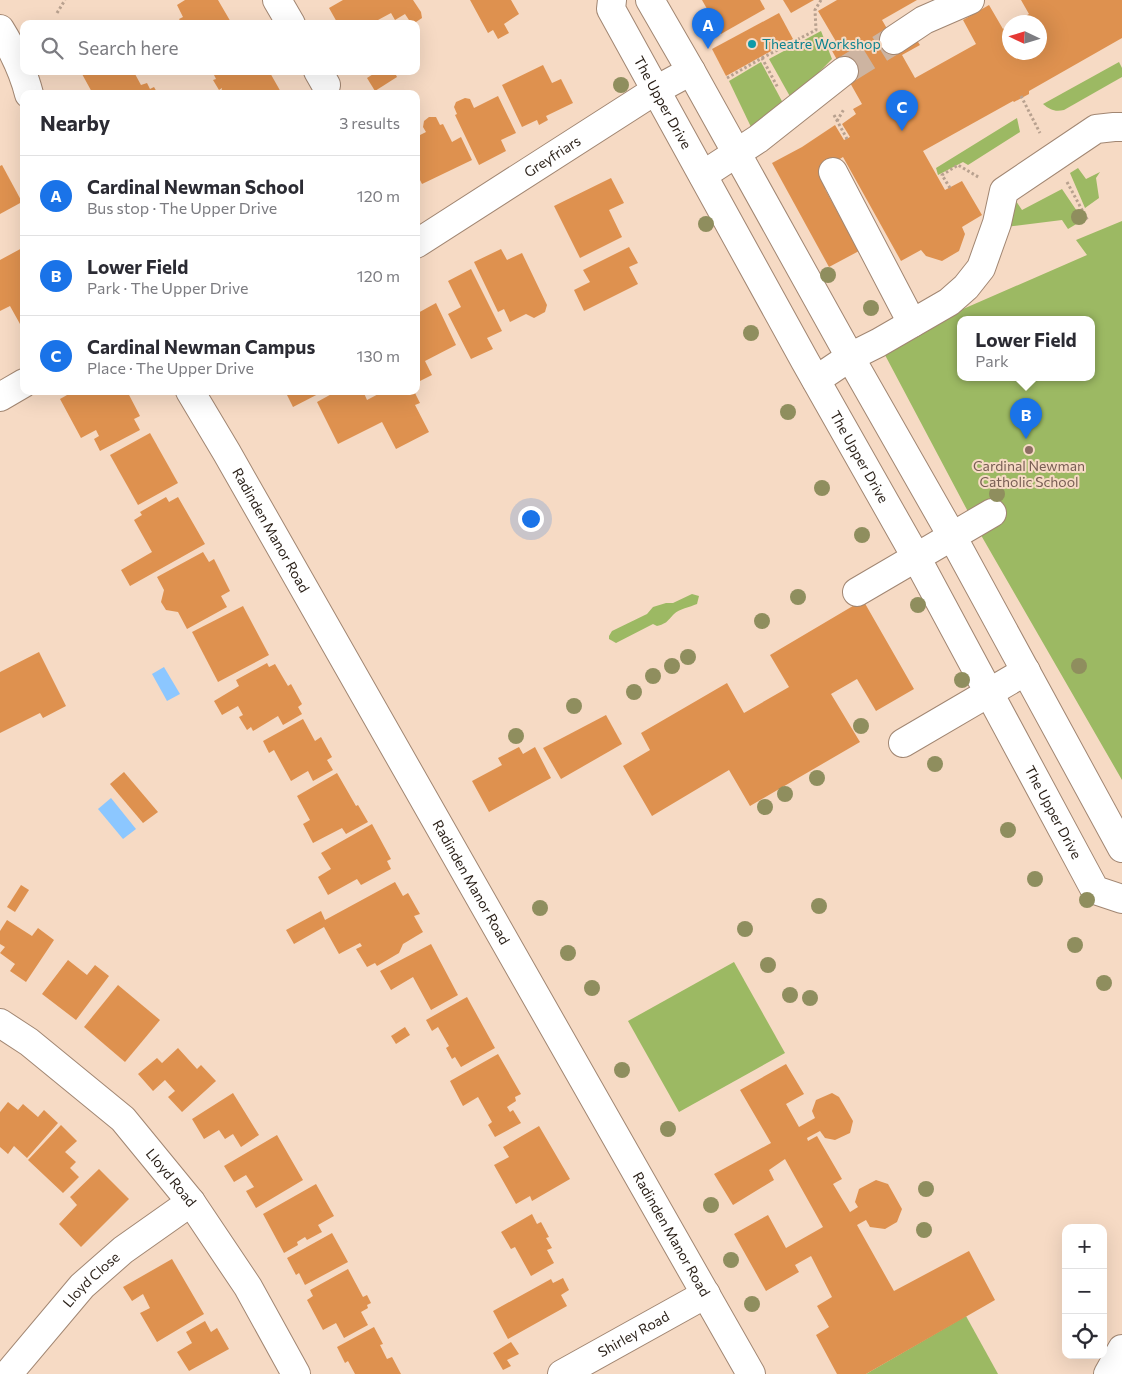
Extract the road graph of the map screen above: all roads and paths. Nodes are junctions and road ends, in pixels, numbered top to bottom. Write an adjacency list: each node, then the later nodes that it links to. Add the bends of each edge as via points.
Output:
1 (64, 0): 7 (path)
2 (277, 0): 8 (street)
3 (612, 0): 18 (street, The Upper Drive, via 611,8)
4 (650, 0): 13 (street)
5 (821, 0): 11 (path, via 815,10 816,30)
6 (970, 0): 10 (street, via 924,20)
7 (57, 13)
8 (289, 20)
9 (0, 30): 12 (street)
10 (894, 40)
11 (762, 58): 16 (path); 22 (path)
12 (20, 67)
13 (691, 70): 18 (street, Greyfriars); 25 (street)
14 (844, 71): 22 (street)
15 (24, 75): 17 (street)
16 (727, 78)
17 (28, 90)
18 (656, 90): 27 (street, The Upper Drive); 30 (street, Greyfriars)
19 (1021, 96): 21 (path)
20 (849, 102): 23 (path)
21 (1029, 111)
22 (792, 113): 25 (street)
23 (837, 121)
24 (1122, 128): 29 (street, via 1096,129)
25 (736, 152): 27 (street); 32 (street)
26 (833, 172): 31 (street)
27 (703, 176): 33 (street, The Upper Drive)
28 (950, 188): 29 (path, via 942,175 958,165)
29 (1004, 191): 31 (street, via 981,268 949,302)
30 (420, 241)
31 (912, 323): 32 (street)
32 (850, 357): 33 (street); 38 (street)
33 (816, 380): 39 (street, The Upper Drive)
34 (20, 385): 36 (street)
35 (192, 395): 48 (street, Radinden Manor Road)
36 (0, 397)
37 (992, 513): 38 (street)
38 (952, 536): 39 (street); 41 (street)
39 (916, 557): 40 (street); 42 (street, The Upper Drive)
40 (857, 592)
41 (1026, 671): 42 (street); 44 (street)
42 (989, 693): 43 (street); 45 (street, The Upper Drive, via 1095,890)
43 (903, 743)
44 (1122, 848)
45 (1122, 899)
46 (0, 1023): 47 (street, Lloyd Road, via 29,1042 123,1119)
47 (191, 1202): 50 (street, Lloyd Close, via 123,1250 82,1286); 51 (street, Lloyd Road, via 248,1287)
48 (706, 1294): 52 (street, Shirley Road); 53 (street, Radinden Manor Road)
49 (1122, 1349): 54 (street)
50 (8, 1374)
51 (296, 1374)
52 (562, 1374)
53 (751, 1374)
54 (1108, 1374)

